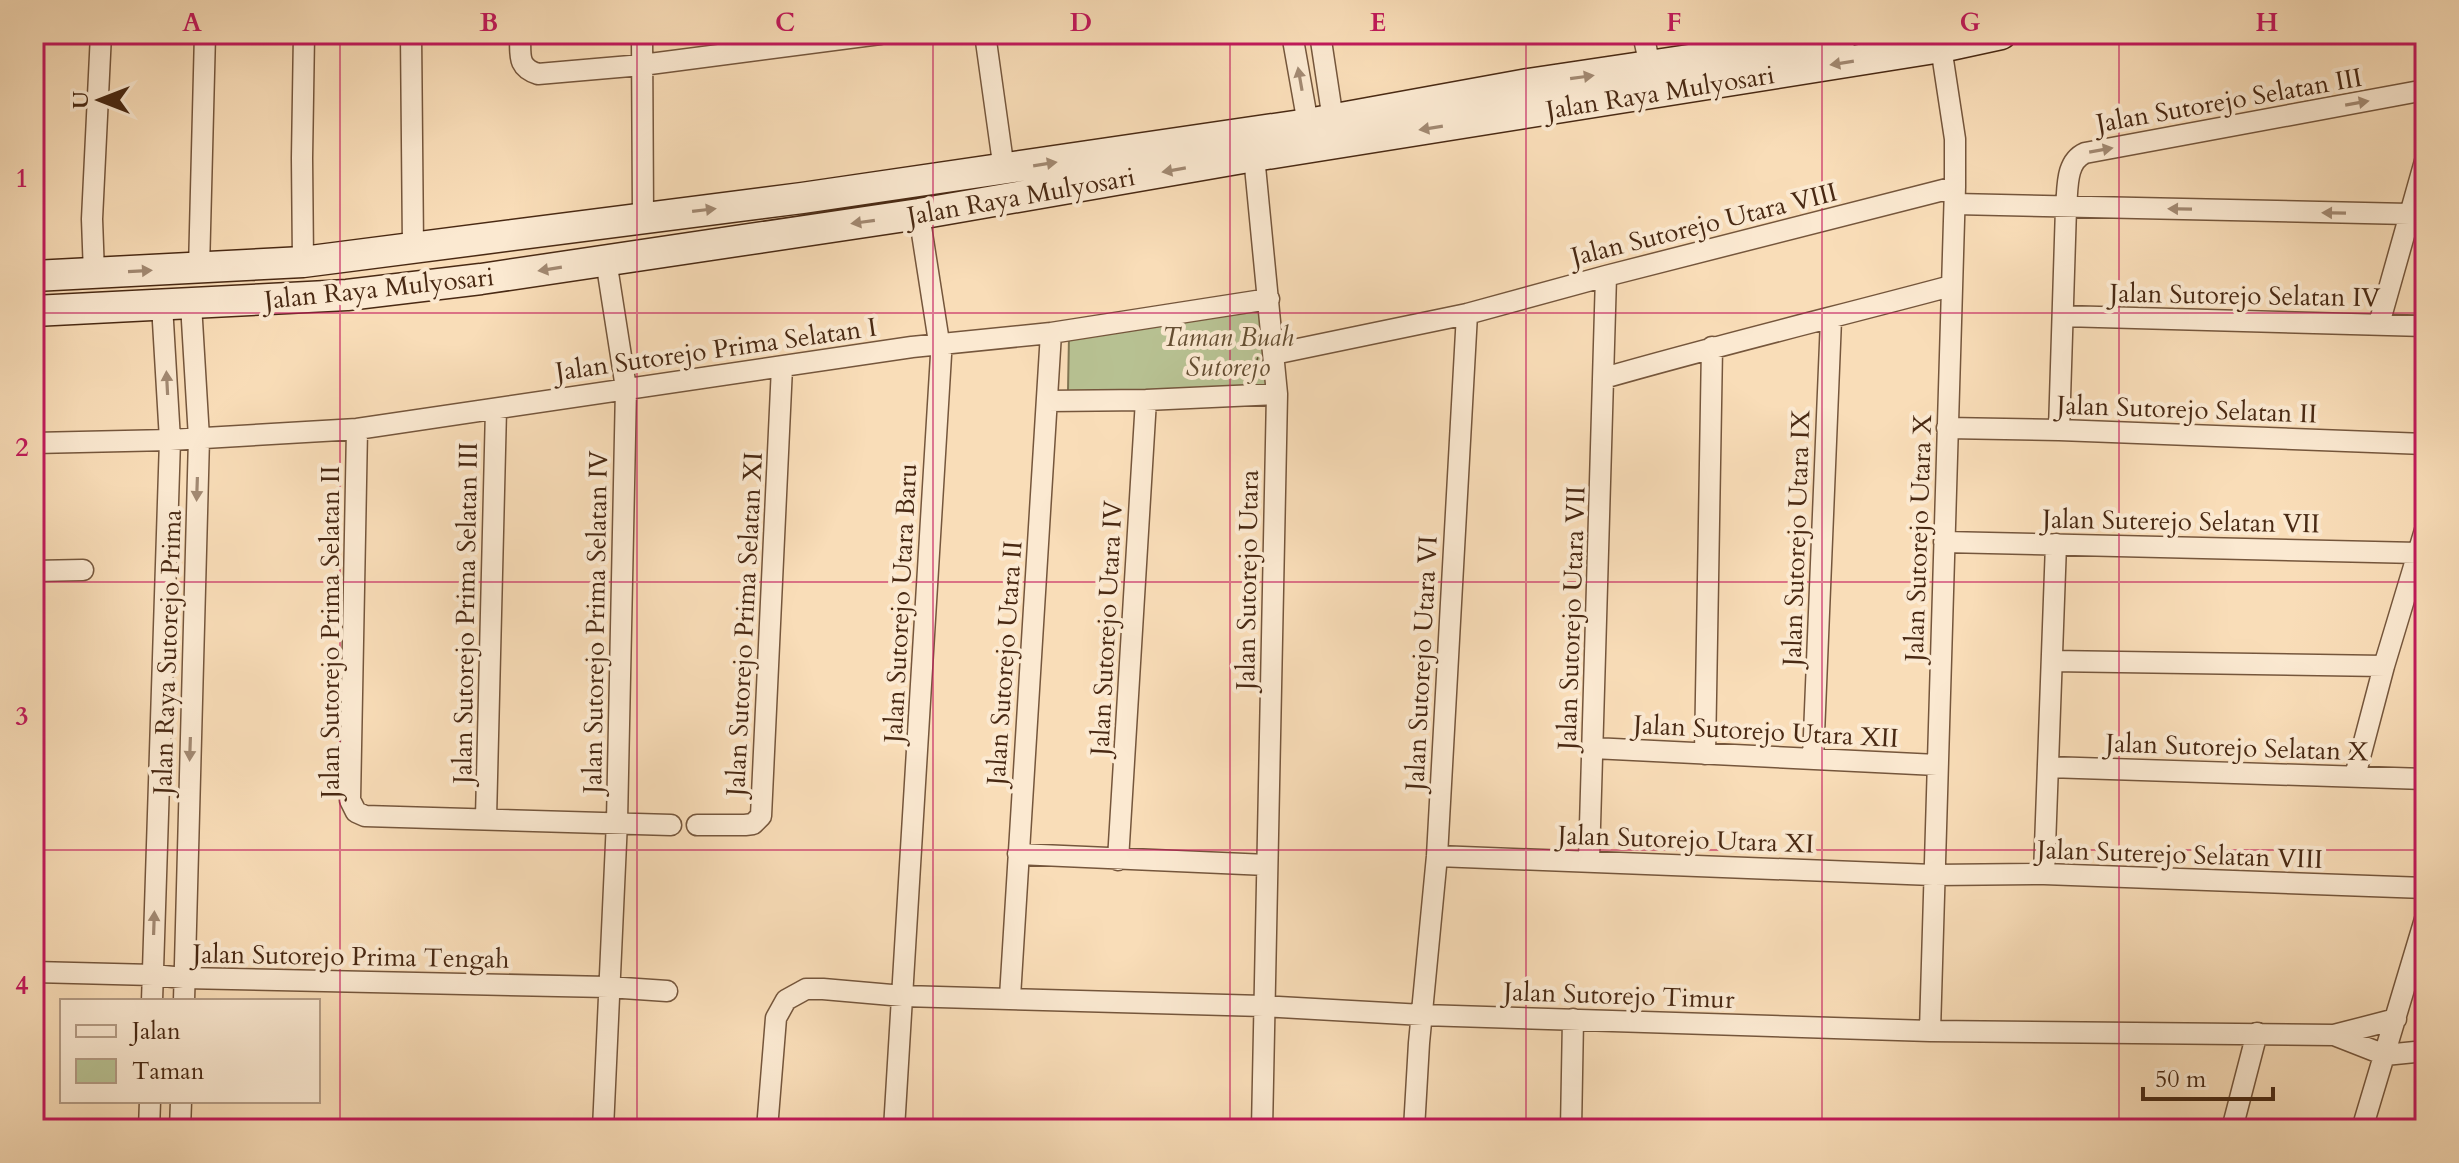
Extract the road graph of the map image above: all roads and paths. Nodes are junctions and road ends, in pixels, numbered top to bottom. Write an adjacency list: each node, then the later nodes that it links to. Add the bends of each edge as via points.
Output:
1 (101, 34): 37 (street)
2 (205, 34): 36 (street)
3 (304, 34): 35 (street)
4 (411, 34): 33 (street)
5 (520, 34): 17 (street, via 522,62 534,73)
6 (642, 34): 17 (street)
7 (880, 34): 14 (street)
8 (985, 34): 23 (street)
9 (1292, 34): 20 (street, one-way to 9)
10 (1320, 34): 20 (street)
11 (1643, 34): 18 (street)
12 (2001, 34): 15 (main road, Jalan Raya Mulyosari)
13 (1830, 35): 16 (main road, Jalan Raya Mulyosari)
14 (772, 41): 17 (street)
15 (1941, 47): 16 (main road, Jalan Raya Mulyosari, one-way to 16); 25 (street, Jalan Sutorejo Utara X, via 1955,139)
16 (1759, 63): 18 (main road, Jalan Raya Mulyosari); 21 (main road, Jalan Raya Mulyosari, one-way to 21)
17 (642, 65): 30 (street)
18 (1650, 66): 20 (main road, Jalan Raya Mulyosari, one-way to 18)
19 (2425, 90): 27 (street, Jalan Sutorejo Selatan III, one-way to 19, via 2072,165 2081,154)
20 (1321, 122): 23 (main road, Jalan Raya Mulyosari, one-way to 20)
21 (1254, 156): 26 (main road, Jalan Raya Mulyosari, one-way to 26); 42 (street, Jalan Sutorejo Utara)
22 (2425, 161): 29 (street)
23 (1004, 170): 24 (main road, Jalan Raya Mulyosari)
24 (955, 177): 26 (main road); 30 (main road, Jalan Raya Mulyosari, one-way to 24)
25 (1955, 196): 27 (street, Jalan Sutorejo Utara VIII); 39 (street, Jalan Sutorejo Utara VIII); 41 (street, Jalan Sutorejo Utara X)
26 (961, 206): 28 (main road, Jalan Raya Mulyosari)
27 (2066, 208): 29 (street, Jalan Sutorejo Utara VIII, one-way to 27); 46 (street, Jalan Sutorejo Selatan III)
28 (919, 214): 34 (main road, Jalan Raya Mulyosari, one-way to 34); 51 (street, Jalan Sutorejo Utara Baru)
29 (2409, 214): 48 (street)
30 (643, 217): 31 (main road, Jalan Raya Mulyosari)
31 (475, 241): 32 (main road, Jalan Raya Mulyosari); 40 (main road)
32 (445, 244): 33 (main road, Jalan Raya Mulyosari); 40 (main road)
33 (413, 248): 35 (main road, Jalan Raya Mulyosari)
34 (606, 260): 40 (main road, Jalan Raya Mulyosari, one-way to 40); 56 (street, Jalan Sutorejo Prima Selatan IV)
35 (303, 262): 36 (main road, Jalan Raya Mulyosari)
36 (199, 269): 37 (main road, Jalan Raya Mulyosari, one-way to 36)
37 (94, 274): 38 (main road, Jalan Raya Mulyosari)
38 (34, 276)
39 (1606, 276): 45 (street, Jalan Sutorejo Utara VIII); 55 (street, Jalan Sutorejo Utara VII)
40 (466, 281): 43 (main road, Jalan Raya Mulyosari, via 347,295)
41 (1951, 286): 47 (street); 61 (street, Jalan Sutorejo Utara X)
42 (1269, 299): 50 (street, Jalan Sutorejo Prima Selatan I); 53 (street, Jalan Sutorejo Utara)
43 (176, 304): 44 (main road, Jalan Raya Mulyosari); 64 (street, Jalan Raya Sutorejo Prima); 65 (street, Jalan Raya Sutorejo Prima, one-way to 43)
44 (34, 311)
45 (1467, 314): 53 (street, Jalan Sutorejo Utara VIII); 88 (street, Jalan Sutorejo Utara VI)
46 (2063, 316): 48 (street, Jalan Sutorejo Selatan IV); 63 (street, Jalan Sutorejo Selatan III)
47 (1831, 319): 52 (street); 78 (street, Jalan Sutorejo Utara IX)
48 (2379, 324): 49 (street, Jalan Sutorejo Selatan IV)
49 (2425, 326)
50 (1051, 333): 51 (street, Jalan Sutorejo Prima Selatan I); 59 (street, Jalan Sutorejo Utara II)
51 (941, 345): 54 (street, Jalan Sutorejo Prima Selatan I); 101 (street, Jalan Sutorejo Utara Baru)
52 (1712, 347): 55 (street); 77 (street)
53 (1274, 354): 57 (street, Jalan Sutorejo Utara)
54 (782, 367): 56 (street, Jalan Sutorejo Prima Selatan I); 86 (street, Jalan Sutorejo Prima Selatan XI, via 761,816 753,824)
55 (1604, 378): 76 (street, Jalan Sutorejo Utara VII)
56 (626, 388): 60 (street, Jalan Sutorejo Prima Selatan I); 84 (street, Jalan Sutorejo Prima Selatan IV)
57 (1277, 394): 58 (street); 91 (street, Jalan Sutorejo Utara)
58 (1146, 400): 59 (street); 89 (street, Jalan Sutorejo Utara IV)
59 (1047, 401): 87 (street, Jalan Sutorejo Utara II)
60 (496, 409): 62 (street, Jalan Sutorejo Prima Selatan I); 83 (street, Jalan Sutorejo Prima Selatan III)
61 (1947, 428): 63 (street, Jalan Sutorejo Selatan II); 69 (street, Jalan Sutorejo Utara X)
62 (357, 429): 64 (street, Jalan Sutorejo Prima Selatan I); 83 (street, Jalan Sutorejo Prima Selatan II, via 351,805 365,816)
63 (2059, 430): 67 (street, Jalan Sutorejo Selatan II)
64 (199, 438): 65 (street, Jalan Sutorejo Prima Selatan I); 98 (street, Jalan Raya Sutorejo Prima, one-way to 98)
65 (170, 440): 66 (street, Jalan Sutorejo Prima Selatan I); 97 (street, Jalan Raya Sutorejo Prima, one-way to 65)
66 (34, 443)
67 (2425, 444)
68 (2425, 530): 71 (street)
69 (1944, 542): 70 (street, Jalan Suterejo Selatan VII); 79 (street, Jalan Sutorejo Utara X)
70 (2056, 544): 71 (street, Jalan Suterejo Selatan VII); 74 (street)
71 (2418, 553): 75 (street)
72 (83, 570): 73 (street)
73 (34, 571)
74 (2052, 661): 75 (street); 80 (street)
75 (2384, 666): 81 (street)
76 (1593, 748): 77 (street, Jalan Sutorejo Utara XII); 90 (street, Jalan Sutorejo Utara VII)
77 (1705, 754): 78 (street, Jalan Sutorejo Utara XII)
78 (1813, 759): 79 (street, Jalan Sutorejo Utara XII)
79 (1937, 765): 93 (street, Jalan Sutorejo Utara X)
80 (2048, 767): 81 (street, Jalan Sutorejo Selatan X); 92 (street)
81 (2355, 776): 82 (street, Jalan Sutorejo Selatan X)
82 (2425, 779)
83 (486, 818): 84 (street, Jalan Sutorejo Prima Selatan II)
84 (617, 821): 85 (street); 99 (street, Jalan Sutorejo Prima Selatan IV)
85 (671, 825)
86 (697, 825)
87 (1018, 854): 89 (street); 102 (street, Jalan Sutorejo Utara II)
88 (1437, 856): 90 (street, Jalan Sutorejo Utara XI); 106 (street, Jalan Sutorejo Utara VI)
89 (1118, 860): 91 (street)
90 (1589, 860): 93 (street, Jalan Sutorejo Utara XI)
91 (1267, 865): 105 (street, Jalan Sutorejo Utara)
92 (2044, 874): 93 (street, Jalan Suterejo Selatan VIII); 94 (street, Jalan Suterejo Selatan VIII)
93 (1933, 875): 109 (street, Jalan Sutorejo Utara X)
94 (2425, 888)
95 (2425, 919): 108 (street)
96 (34, 972): 97 (street, Jalan Sutorejo Prima Tengah)
97 (153, 975): 98 (street, Jalan Sutorejo Prima Tengah); 103 (street, Jalan Raya Sutorejo Prima)
98 (184, 978): 99 (street, Jalan Sutorejo Prima Tengah); 104 (street, Jalan Raya Sutorejo Prima)
99 (608, 987): 100 (street, Jalan Sutorejo Prima Tengah); 118 (street, Jalan Sutorejo Prima Selatan IV)
100 (667, 991)
101 (903, 996): 105 (street, Jalan Sutorejo Timur); 119 (street, Jalan Sutorejo Timur, via 815,989 786,1000 776,1018); 120 (street, Jalan Sutorejo Utara Baru)
102 (1010, 997)
103 (152, 999)
104 (184, 999)
105 (1263, 1006): 106 (street, Jalan Sutorejo Timur); 121 (street, Jalan Sutorejo Utara)
106 (1423, 1015): 107 (street, Jalan Sutorejo Timur); 122 (street, Jalan Sutorejo Utara VI)
107 (1573, 1019): 109 (street, Jalan Sutorejo Timur); 123 (street)
108 (2396, 1019): 111 (street, Jalan Sutorejo Timur); 113 (street)
109 (1930, 1031): 110 (street, Jalan Sutorejo Timur)
110 (2257, 1033): 111 (street, Jalan Sutorejo Timur); 124 (street)
111 (2334, 1035): 113 (street, Jalan Sutorejo Timur)
112 (2425, 1051): 113 (street)
113 (2385, 1055): 125 (street)
114 (150, 1103): 116 (street)
115 (181, 1103): 117 (street)
116 (149, 1129)
117 (180, 1129)
118 (603, 1129)
119 (767, 1129)
120 (894, 1129)
121 (1262, 1129)
122 (1414, 1129)
123 (1571, 1129)
124 (2232, 1129)
125 (2362, 1129)

